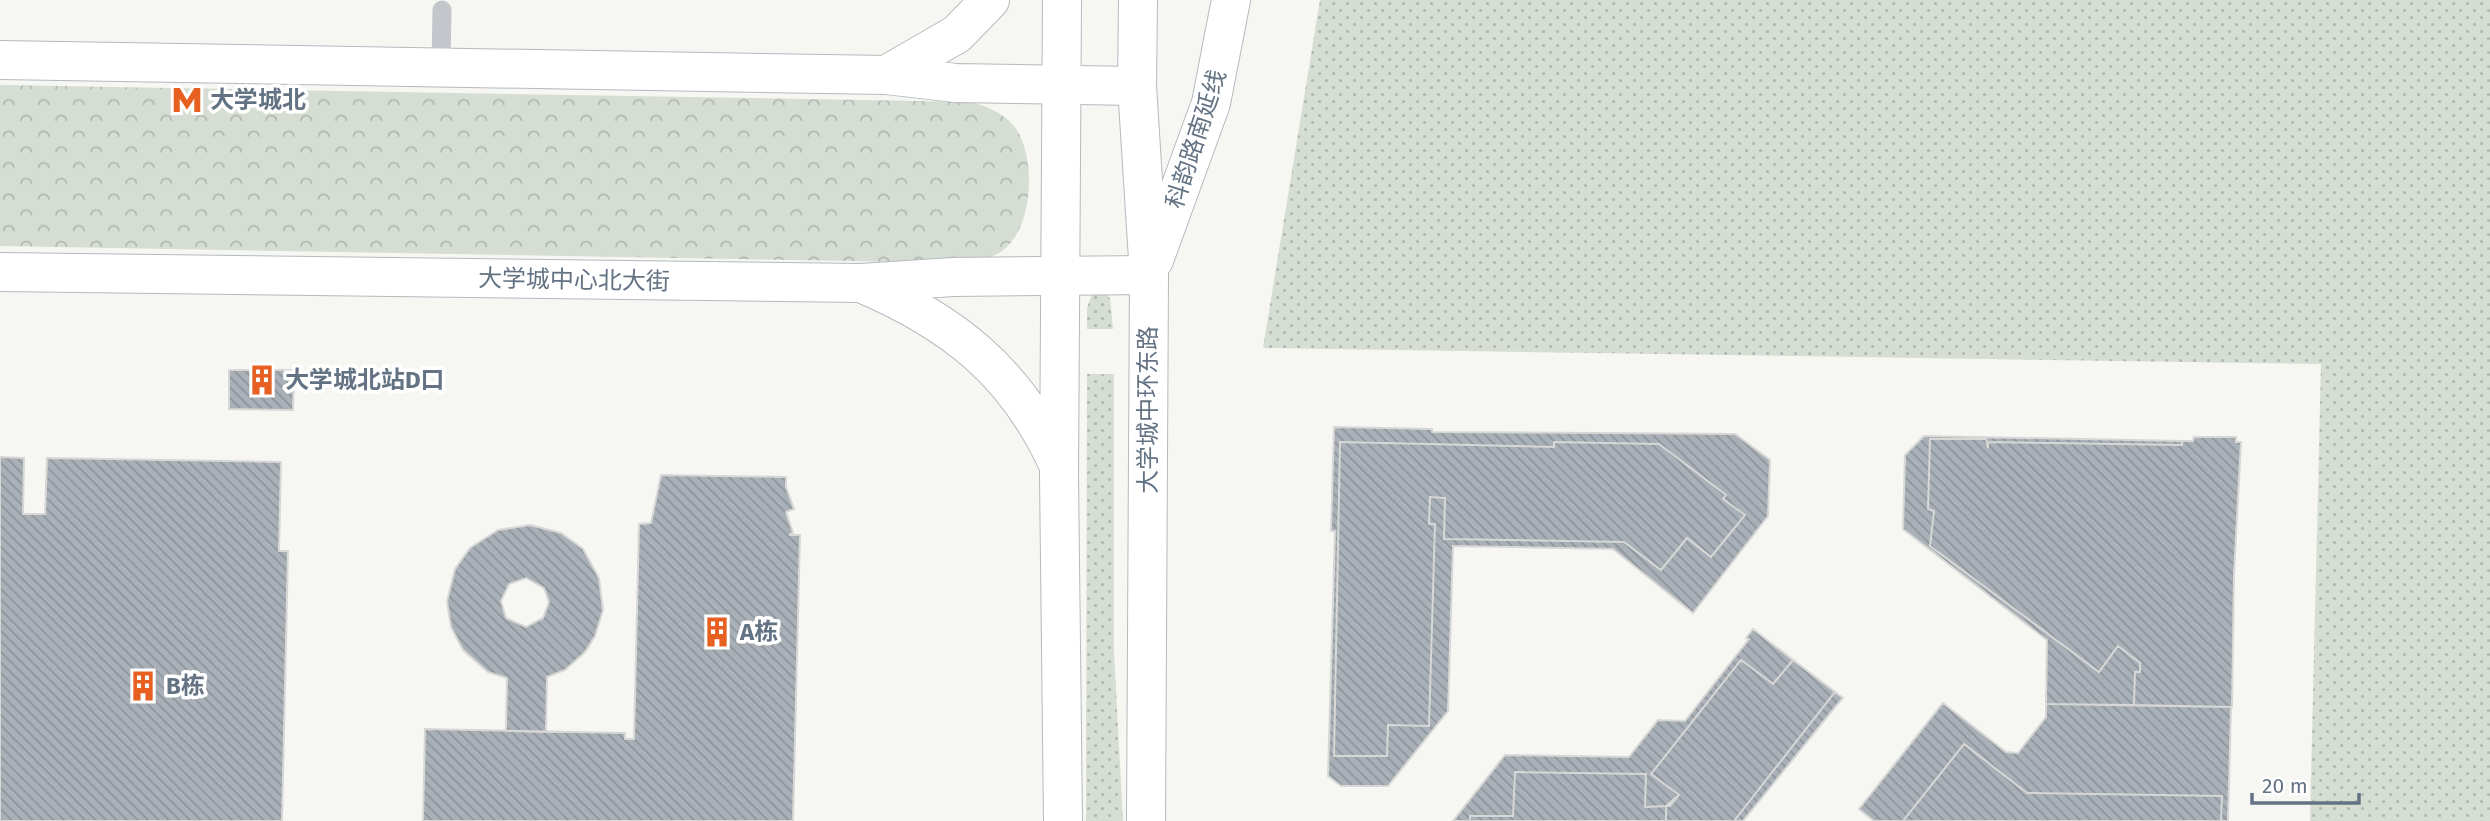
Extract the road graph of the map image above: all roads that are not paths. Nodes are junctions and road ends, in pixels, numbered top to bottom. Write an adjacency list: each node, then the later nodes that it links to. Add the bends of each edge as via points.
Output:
1 (990, 0): 8 (main road, via 957,34)
2 (1062, 0): 9 (main road)
3 (1138, 0): 10 (main road, 大学城中环东路)
4 (1231, 0): 12 (main road, 科韵路南延线, via 1211,103)
5 (442, 10): 7 (lane)
6 (0, 60): 7 (main road)
7 (441, 68): 8 (main road)
8 (886, 75): 9 (main road, via 956,83)
9 (1062, 85): 10 (main road); 13 (main road)
10 (1136, 86): 12 (main road, 大学城中环东路)
11 (0, 272): 14 (main road, 大学城中心北大街)
12 (1149, 275): 13 (main road, 大学城中心北大街); 17 (main road, 大学城中环东路)
13 (1060, 276): 14 (main road, 大学城中心北大街); 15 (main road)
14 (861, 283): 15 (main road, via 909,304 974,347 1027,409 1058,463)
15 (1059, 475): 16 (main road)
16 (1063, 821)
17 (1146, 821)

